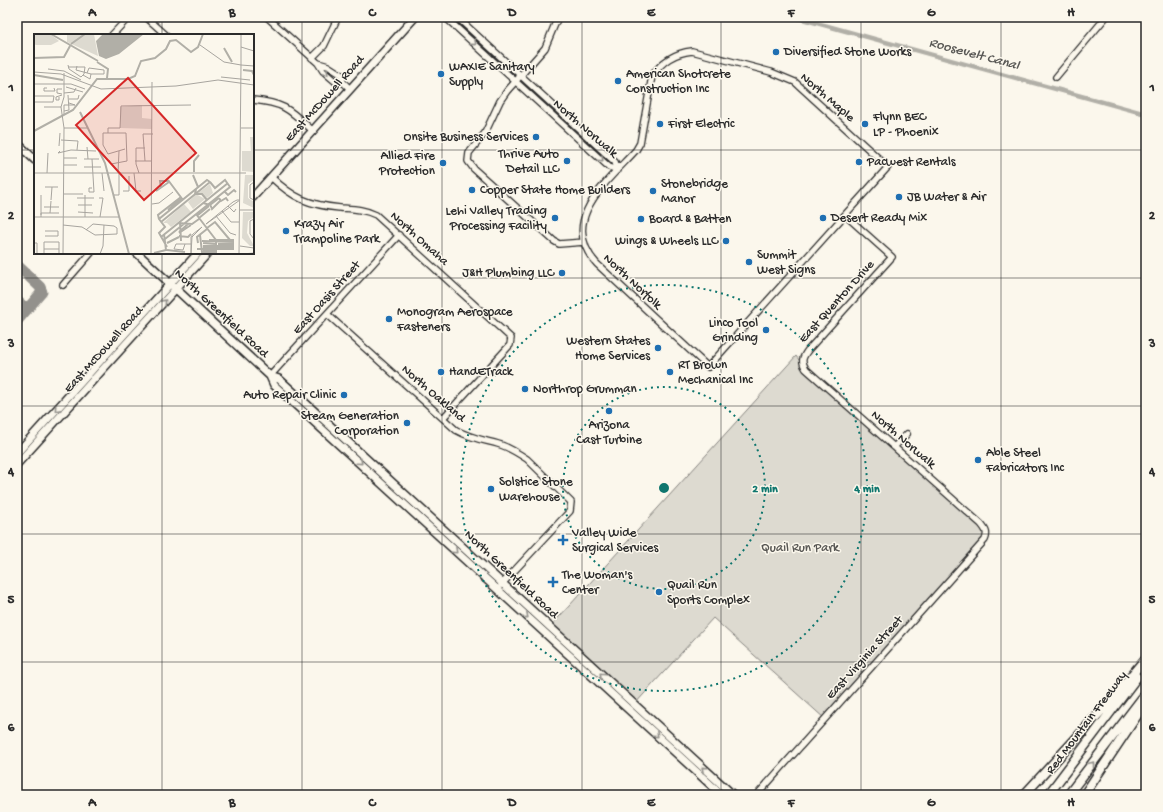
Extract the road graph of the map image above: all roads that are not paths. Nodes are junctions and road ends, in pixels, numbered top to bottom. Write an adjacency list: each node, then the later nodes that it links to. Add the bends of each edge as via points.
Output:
1 (129, 17): 10 (street)
2 (146, 17): 11 (street)
3 (267, 17): 12 (street)
4 (338, 17): 12 (street, via 326,42)
5 (416, 17): 17 (main road, East McDowell Road)
6 (445, 17): 15 (street, North Norwalk, one-way to 15)
7 (457, 17): 15 (street, North Norwalk)
8 (558, 17): 15 (street, via 545,48)
9 (1106, 17): 14 (street)
10 (113, 34)
11 (165, 34)
12 (312, 58): 13 (street)
13 (318, 63): 16 (street, via 342,75); 16 (street, one-way to 16, via 336,83)
14 (1056, 77)
15 (518, 78): 19 (street, North Norwalk); 21 (street, North Norwalk); 29 (street, via 500,101 485,133 469,153 470,165 554,241 559,244)
16 (343, 82): 17 (street)
17 (350, 89): 20 (main road, East McDowell Road)
18 (254, 100): 20 (street, via 277,103 286,107)
19 (576, 127): 21 (street); 24 (street, North Norwalk, via 615,162)
20 (313, 131): 25 (main road, East McDowell Road)
21 (572, 132): 24 (street, North Norwalk, one-way to 24, via 609,167)
22 (17, 143): 23 (main road)
23 (34, 159)
24 (618, 170): 27 (street, North Maple, via 640,143 652,76 663,62 671,57 685,52 700,53 785,77 803,89 888,167); 29 (street, via 588,204 583,221)
25 (271, 177): 26 (main road, East McDowell Road); 28 (street, North Omaha, via 285,190 307,202 371,212)
26 (254, 196)
27 (845, 215): 29 (street, North Norfolk, via 708,367 596,264); 37 (street, East Quenton Drive, via 892,257 808,350)
28 (399, 235): 36 (street, East Oasis Street); 39 (street, North Omaha, via 511,338 511,342)
29 (584, 242)
30 (90, 254): 34 (street)
31 (138, 254): 35 (main road, North Greenfield Road)
32 (197, 254): 35 (main road, East McDowell Road)
33 (207, 254): 35 (main road, East McDowell Road)
34 (63, 284)
35 (173, 286): 38 (main road, North Greenfield Road); 40 (main road, East McDowell Road)
36 (327, 314): 38 (street, East Oasis Street); 39 (street, North Oakland)
37 (802, 363): 42 (street, North Norwalk)
38 (270, 376): 45 (main road, North Greenfield Road, one-way to 45, via 274,385); 46 (main road, North Greenfield Road, via 279,379)
39 (442, 418): 48 (street, North Oakland, via 467,436 500,444 527,459 571,502 570,511)
40 (43, 430): 43 (main road, East McDowell Road); 44 (main road, East McDowell Road)
41 (907, 434): 42 (street)
42 (894, 447): 47 (street, North Norwalk, via 981,524)
43 (17, 453)
44 (17, 464)
45 (381, 481): 46 (main road, via 409,502); 48 (main road, North Greenfield Road, one-way to 48)
46 (415, 503): 48 (main road, North Greenfield Road)
47 (987, 536): 55 (street, East Virginia Street)
48 (500, 587): 53 (main road, North Greenfield Road, one-way to 53); 54 (main road, North Greenfield Road, one-way to 48)
49 (1146, 658): 56 (highway)
50 (1146, 665): 57 (highway, Red Mountain Freeway)
51 (1146, 693): 58 (highway, one-way to 51)
52 (1146, 702): 59 (highway)
53 (722, 795)
54 (733, 795)
55 (757, 795)
56 (1024, 795)
57 (1048, 795)
58 (1068, 795)
59 (1084, 795)

